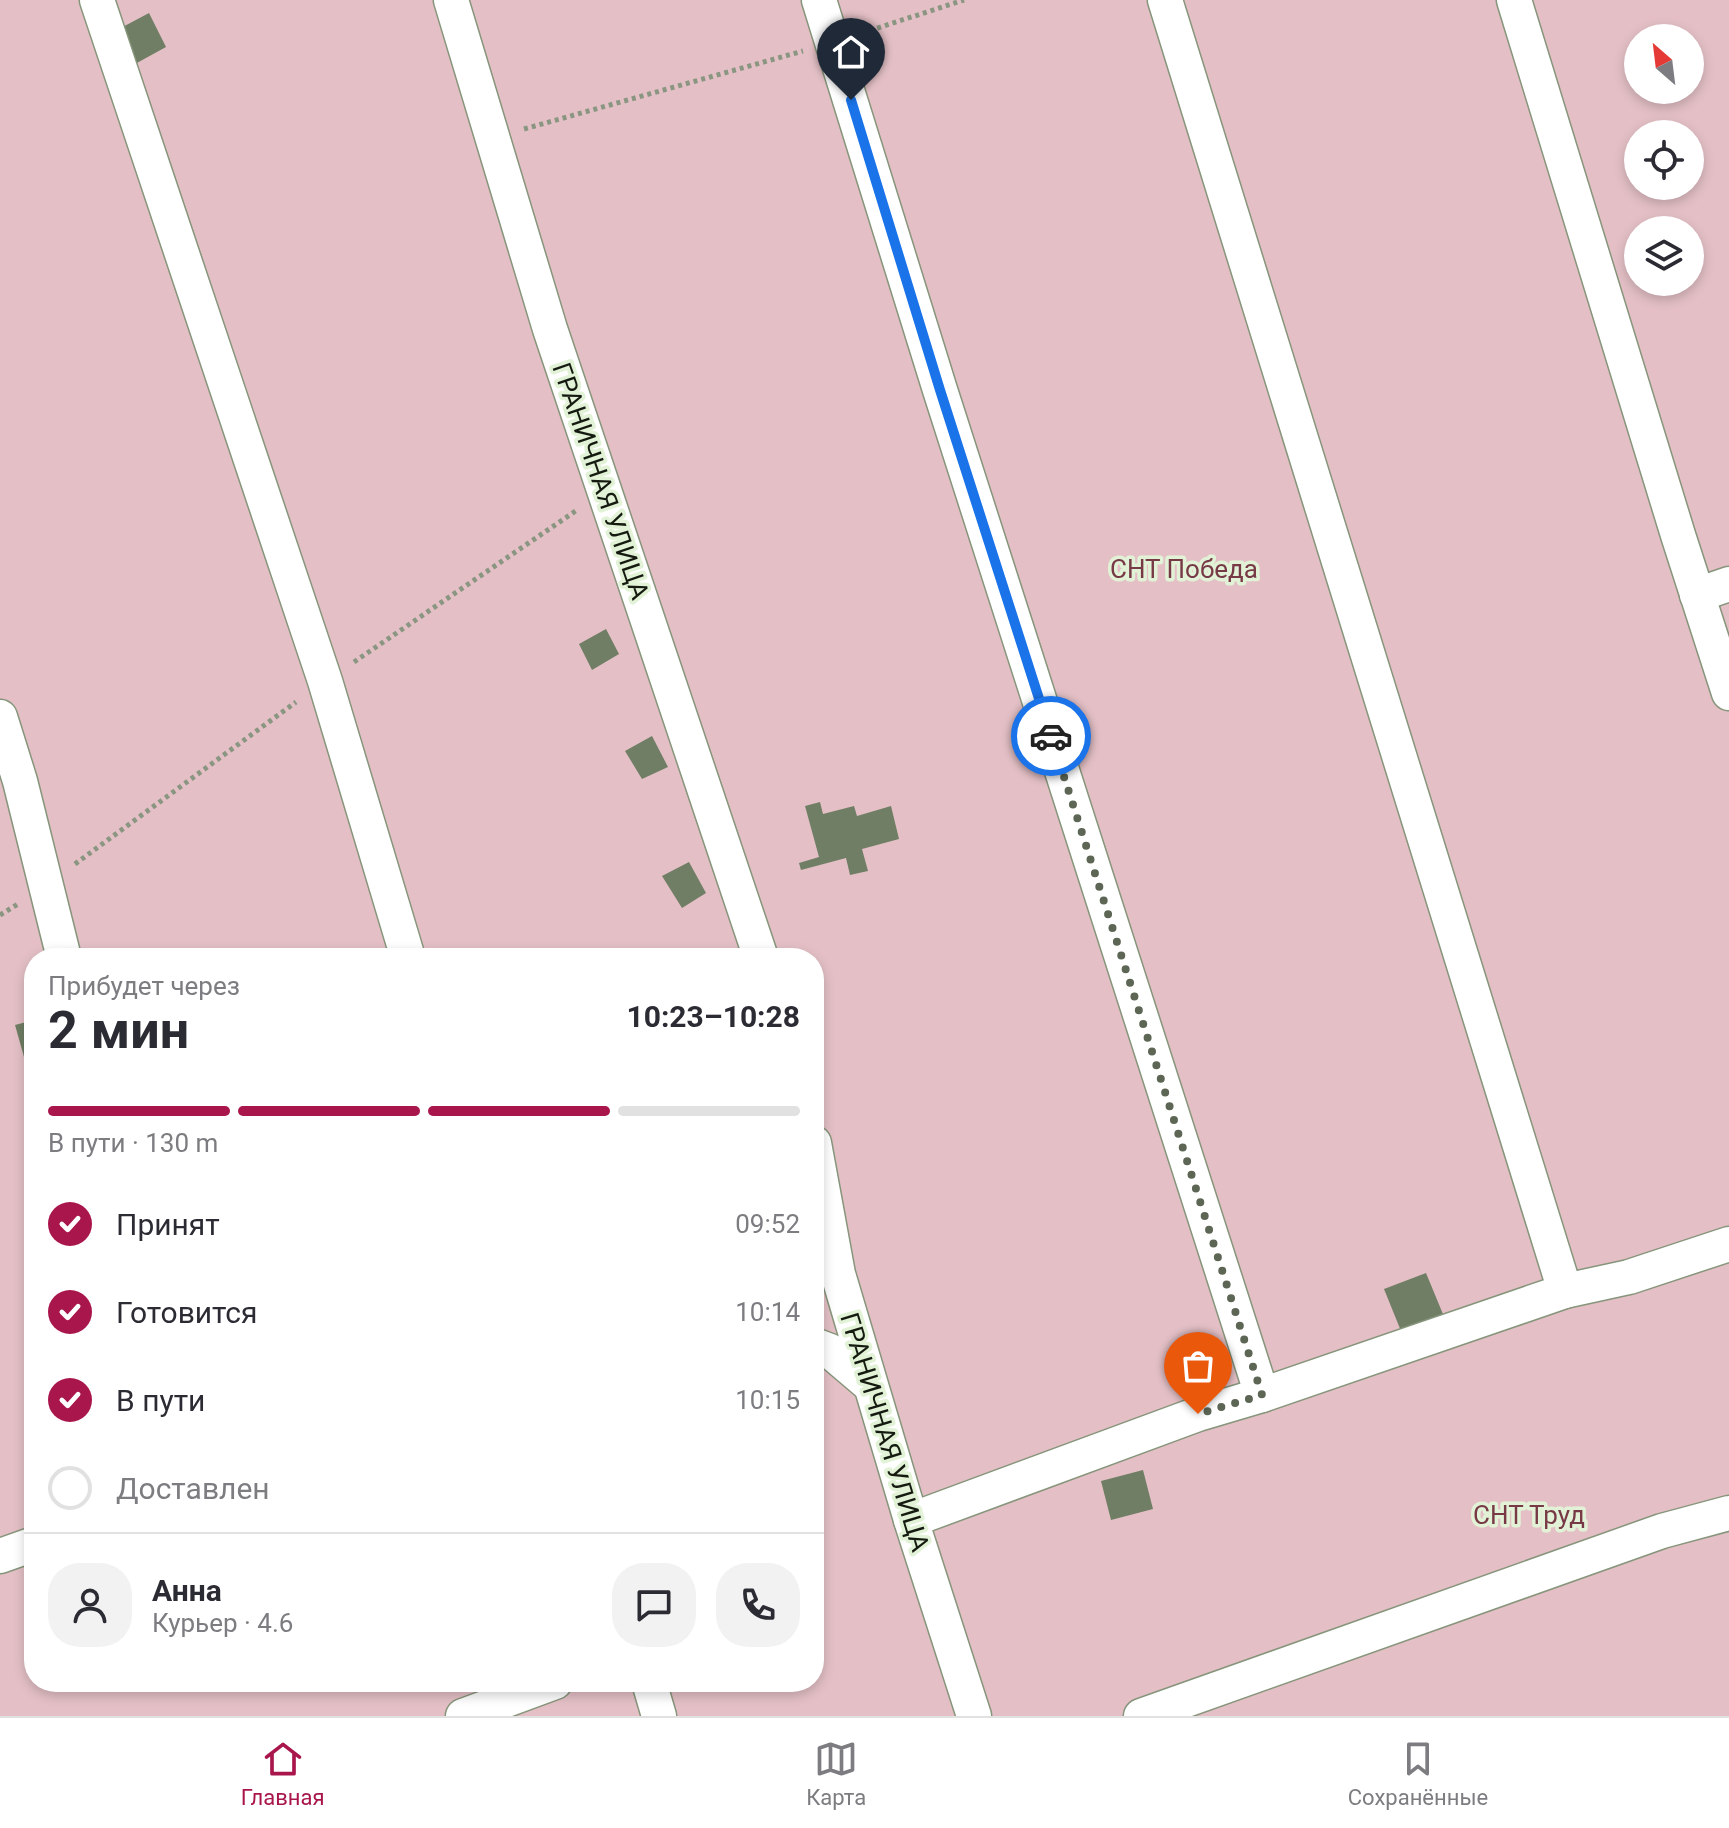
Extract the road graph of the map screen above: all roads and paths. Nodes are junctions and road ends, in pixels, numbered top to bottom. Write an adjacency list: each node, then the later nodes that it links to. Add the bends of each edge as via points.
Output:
1 (97, 0): 12 (street)
2 (451, 0): 8 (street, ГРАНИЧНАЯ УЛИЦА)
3 (819, 0): 7 (street)
4 (964, 0): 7 (path)
5 (1165, 0): 22 (street)
6 (1514, 0): 11 (street)
7 (833, 42): 8 (path); 25 (street)
8 (492, 138): 9 (street, ГРАНИЧНАЯ УЛИЦА)
9 (605, 492): 12 (path); 19 (street, ГРАНИЧНАЯ УЛИЦА)
10 (1729, 584): 11 (street)
11 (1697, 595): 13 (street)
12 (325, 681): 15 (path); 18 (street)
13 (1729, 693)
14 (0, 717): 15 (street)
15 (46, 885): 16 (path); 17 (street)
16 (0, 915)
17 (62, 948)
18 (405, 948)
19 (758, 948)
20 (824, 1198): 24 (street, ГРАНИЧНАЯ УЛИЦА, via 838,1274)
21 (1729, 1244): 22 (street, via 1629,1277)
22 (1565, 1291): 25 (street)
23 (824, 1349): 24 (street)
24 (870, 1385): 27 (street, ГРАНИЧНАЯ УЛИЦА)
25 (1262, 1395): 27 (street)
26 (1729, 1513): 35 (street, via 1662,1531)
27 (911, 1520): 34 (street, ГРАНИЧНАЯ УЛИЦА)
28 (24, 1548): 29 (street)
29 (0, 1556)
30 (528, 1692): 32 (street)
31 (652, 1692): 33 (street)
32 (463, 1716)
33 (659, 1716)
34 (974, 1716)
35 (1141, 1716)

